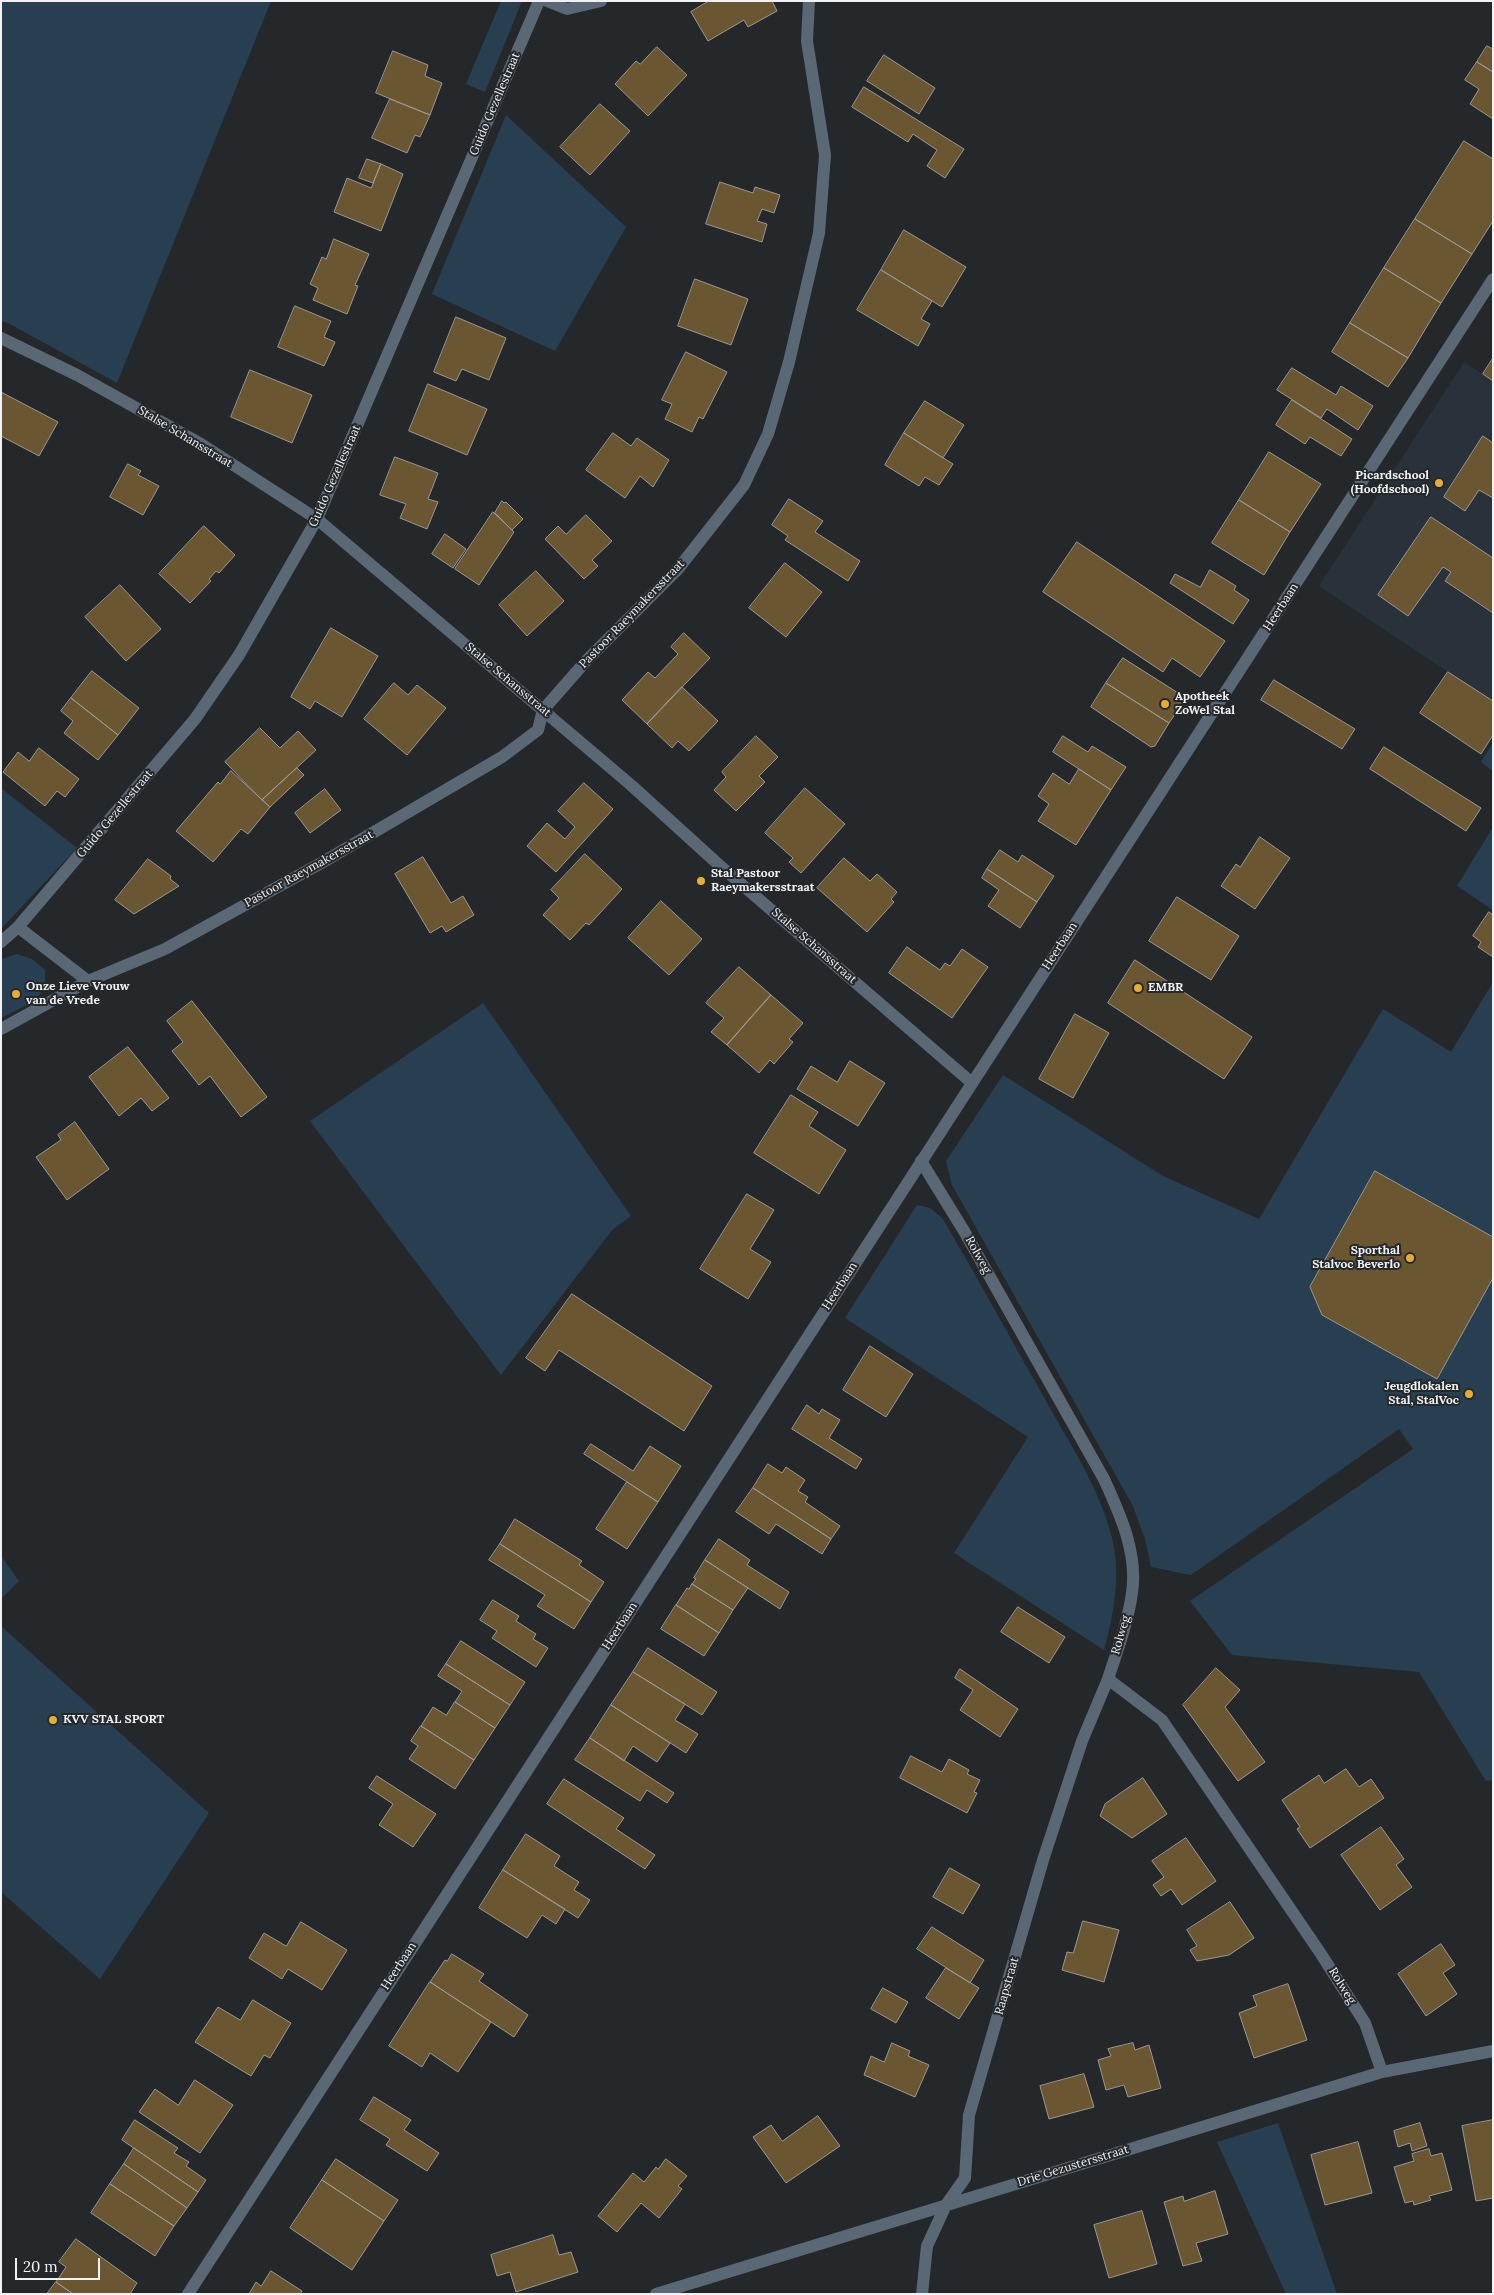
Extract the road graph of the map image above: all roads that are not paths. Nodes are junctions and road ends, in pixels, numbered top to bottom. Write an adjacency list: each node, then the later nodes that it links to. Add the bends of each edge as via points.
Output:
1 (538, 1): 7 (street, Guido Gezellestraat)
2 (547, 1): 3 (street, via 567,9)
3 (601, 1)
4 (809, 1): 8 (street, Pastoor Raeymakersstraat, via 807,41 825,155 819,233 790,362 768,434 744,485 678,568 586,661)
5 (1493, 279): 13 (street, Heerbaan)
6 (1, 338): 7 (street, Stalse Schansstraat, via 77,375 201,444)
7 (317, 520): 8 (street, Stalse Schansstraat); 9 (street, Guido Gezellestraat, via 239,654 194,719)
8 (543, 710): 11 (street, Pastoor Raeymakersstraat, via 538,730 502,757 323,862 165,949); 13 (street, Stalse Schansstraat)
9 (18, 927): 10 (street, Guido Gezellestraat); 11 (street)
10 (1, 942)
11 (88, 981): 12 (street, Pastoor Raeymakersstraat)
12 (1, 1029)
13 (972, 1083): 14 (street, Heerbaan)
14 (921, 1161): 15 (street, Rolweg, via 979,1257 1118,1509 1133,1565 1132,1593); 19 (street, Heerbaan)
15 (1108, 1679): 17 (street, Rolweg, via 1162,1720 1365,2023); 18 (street, Raapstraat, via 1082,1741 1052,1833 969,2115 965,2178)
16 (1493, 2051): 17 (street, Drie Gezustersstraat)
17 (1382, 2072): 18 (street, Drie Gezustersstraat)
18 (946, 2205): 20 (street, Drie Gezustersstraat); 21 (street, Raapstraat, via 927,2246)
19 (188, 2294)
20 (656, 2294)
21 (922, 2294)

